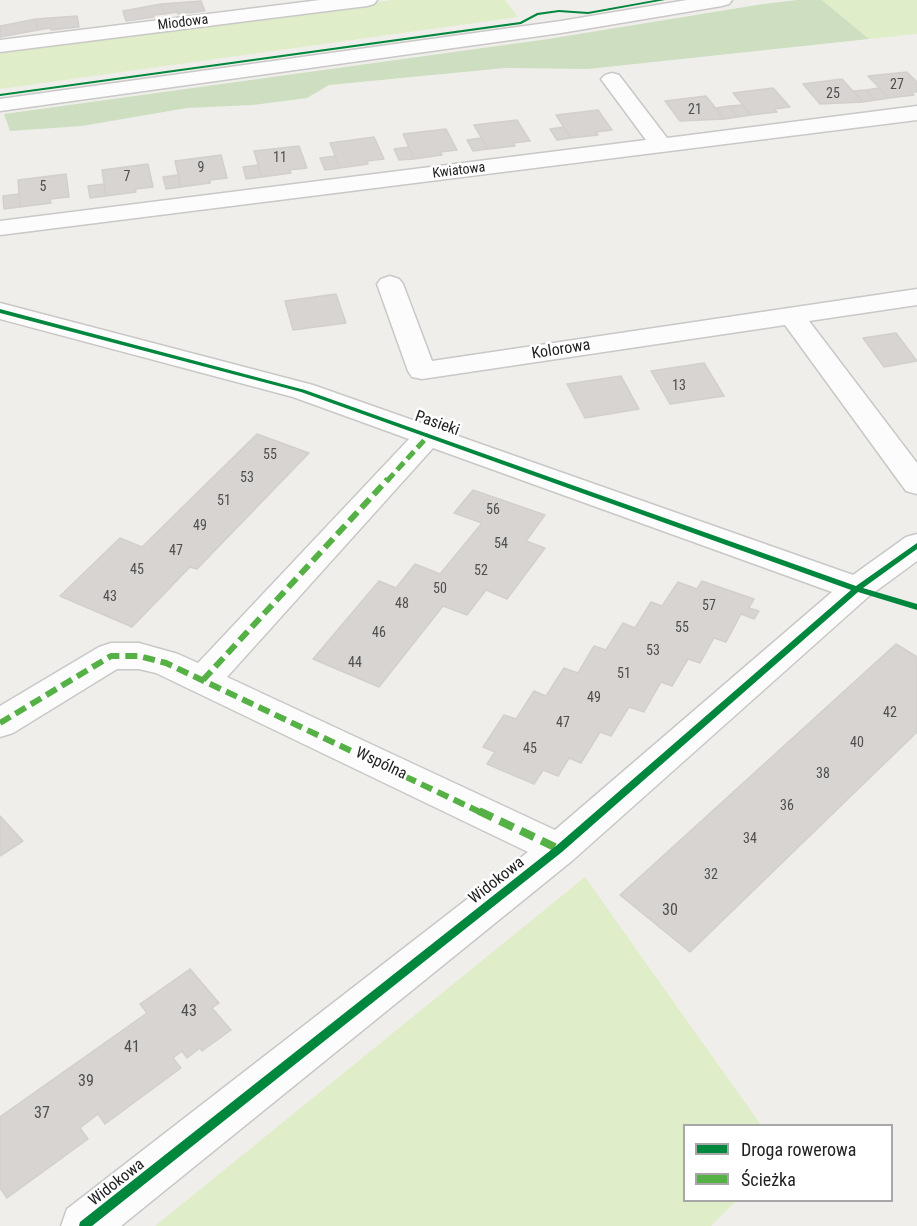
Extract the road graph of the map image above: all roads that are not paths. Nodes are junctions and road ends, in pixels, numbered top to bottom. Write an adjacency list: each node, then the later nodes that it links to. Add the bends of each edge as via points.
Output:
1 (367, 0): 3 (street, Miodowa)
2 (722, 0): 5 (street, via 561,27)
3 (0, 46)
4 (612, 79): 7 (street)
5 (0, 105)
6 (917, 113): 7 (street, Kwiatowa)
7 (661, 145): 8 (street, Kwiatowa)
8 (0, 228)
9 (390, 284): 12 (street, Kolorowa, via 422,371)
10 (917, 297): 12 (street, Kolorowa)
11 (0, 311): 13 (street, Pasieki, via 303,391)
12 (791, 315): 14 (street)
13 (429, 435): 16 (street, Pasieki); 17 (street)
14 (917, 484)
15 (917, 545): 16 (street, Widokowa)
16 (857, 589): 19 (street, Widokowa)
17 (203, 680): 18 (street, Wspólna, via 140,656 111,656); 19 (street, Wspólna)
18 (0, 723)
19 (559, 849): 20 (street, Widokowa)
20 (84, 1226)

